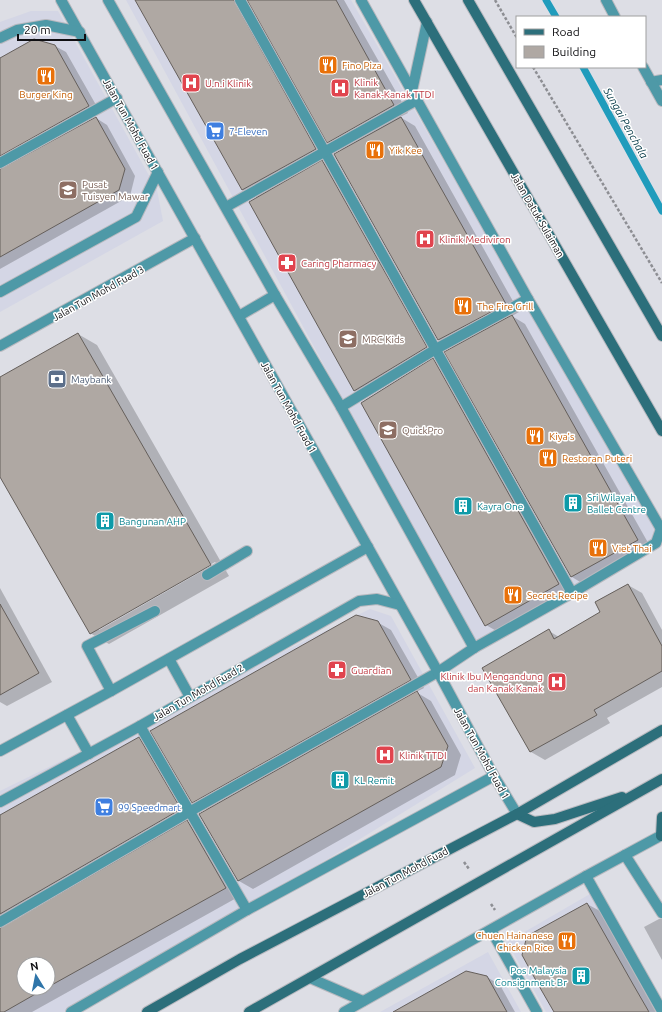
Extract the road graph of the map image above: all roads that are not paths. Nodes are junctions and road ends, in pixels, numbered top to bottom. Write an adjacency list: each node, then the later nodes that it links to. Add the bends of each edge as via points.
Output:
1 (61, 0): 10 (street, Jalan Tun Mohd Fuad 1)
2 (108, 0): 21 (street)
3 (240, 0): 18 (street)
4 (361, 0): 15 (street)
5 (414, 0): 9 (main road, Jalan Datuk Sulaiman)
6 (468, 0): 27 (main road)
7 (606, 0): 8 (street)
8 (614, 16)
9 (427, 22): 15 (street); 31 (main road, Jalan Datuk Sulaiman)
10 (80, 32): 11 (street, via 46,25 17,30); 16 (street, Jalan Tun Mohd Fuad 1)
11 (0, 38)
12 (644, 68): 14 (street)
13 (662, 80): 14 (street)
14 (651, 82): 17 (street)
15 (414, 95): 18 (street); 25 (street)
16 (117, 98): 19 (street); 20 (street, Jalan Tun Mohd Fuad 1)
17 (662, 101)
18 (325, 152): 21 (street); 29 (street)
19 (0, 163)
20 (158, 172): 22 (street, Jalan Tun Mohd Fuad 1); 23 (street, via 136,217)
21 (226, 207): 24 (street)
22 (195, 238): 26 (street, Jalan Tun Mohd Fuad 1); 28 (street, Jalan Tun Mohd Fuad 3)
23 (0, 292)
24 (275, 295): 26 (street); 30 (street)
25 (528, 299): 29 (street); 32 (street)
26 (238, 316): 33 (street, Jalan Tun Mohd Fuad 1)
27 (662, 336)
28 (0, 346)
29 (436, 350): 30 (street); 36 (street)
30 (341, 407): 39 (street)
31 (662, 431)
32 (662, 529): 36 (street, via 656,543)
33 (368, 547): 37 (street, Jalan Tun Mohd Fuad 1); 40 (street)
34 (247, 551): 35 (street)
35 (207, 575)
36 (572, 593): 39 (street)
37 (400, 605): 41 (street, Jalan Tun Mohd Fuad 1); 43 (street, Jalan Tun Mohd Fuad 2, via 378,599 359,601)
38 (155, 610): 42 (street, via 87,646)
39 (474, 648): 41 (street)
40 (169, 659): 42 (street); 43 (street)
41 (438, 672): 49 (street, Jalan Tun Mohd Fuad 1); 53 (street)
42 (110, 691): 44 (street)
43 (190, 697): 45 (street, Jalan Tun Mohd Fuad 2)
44 (66, 715): 47 (street); 48 (street)
45 (140, 726): 48 (street, Jalan Tun Mohd Fuad 2); 53 (street)
46 (662, 730): 54 (main road, Jalan Tun Mohd Fuad)
47 (0, 751)
48 (89, 754): 52 (street, Jalan Tun Mohd Fuad 2)
49 (494, 776): 54 (street, Jalan Tun Mohd Fuad 1); 59 (street)
50 (662, 779): 51 (main road)
51 (645, 789): 54 (main road, via 555,819 534,822); 63 (main road)
52 (0, 802)
53 (189, 812): 59 (street); 61 (street)
54 (517, 814): 67 (main road, Jalan Tun Mohd Fuad, via 240,959)
55 (662, 817): 56 (main road)
56 (662, 837): 57 (street)
57 (625, 855): 58 (street); 60 (street)
58 (586, 876): 62 (street); 65 (street)
59 (247, 910): 66 (street)
60 (662, 913)
61 (0, 922)
62 (491, 930): 64 (street); 70 (street)
63 (310, 978): 64 (street); 68 (main road)
64 (363, 1001): 69 (street)
65 (662, 1011)
66 (72, 1012)
67 (147, 1012)
68 (249, 1012)
69 (344, 1012)
70 (537, 1012)

